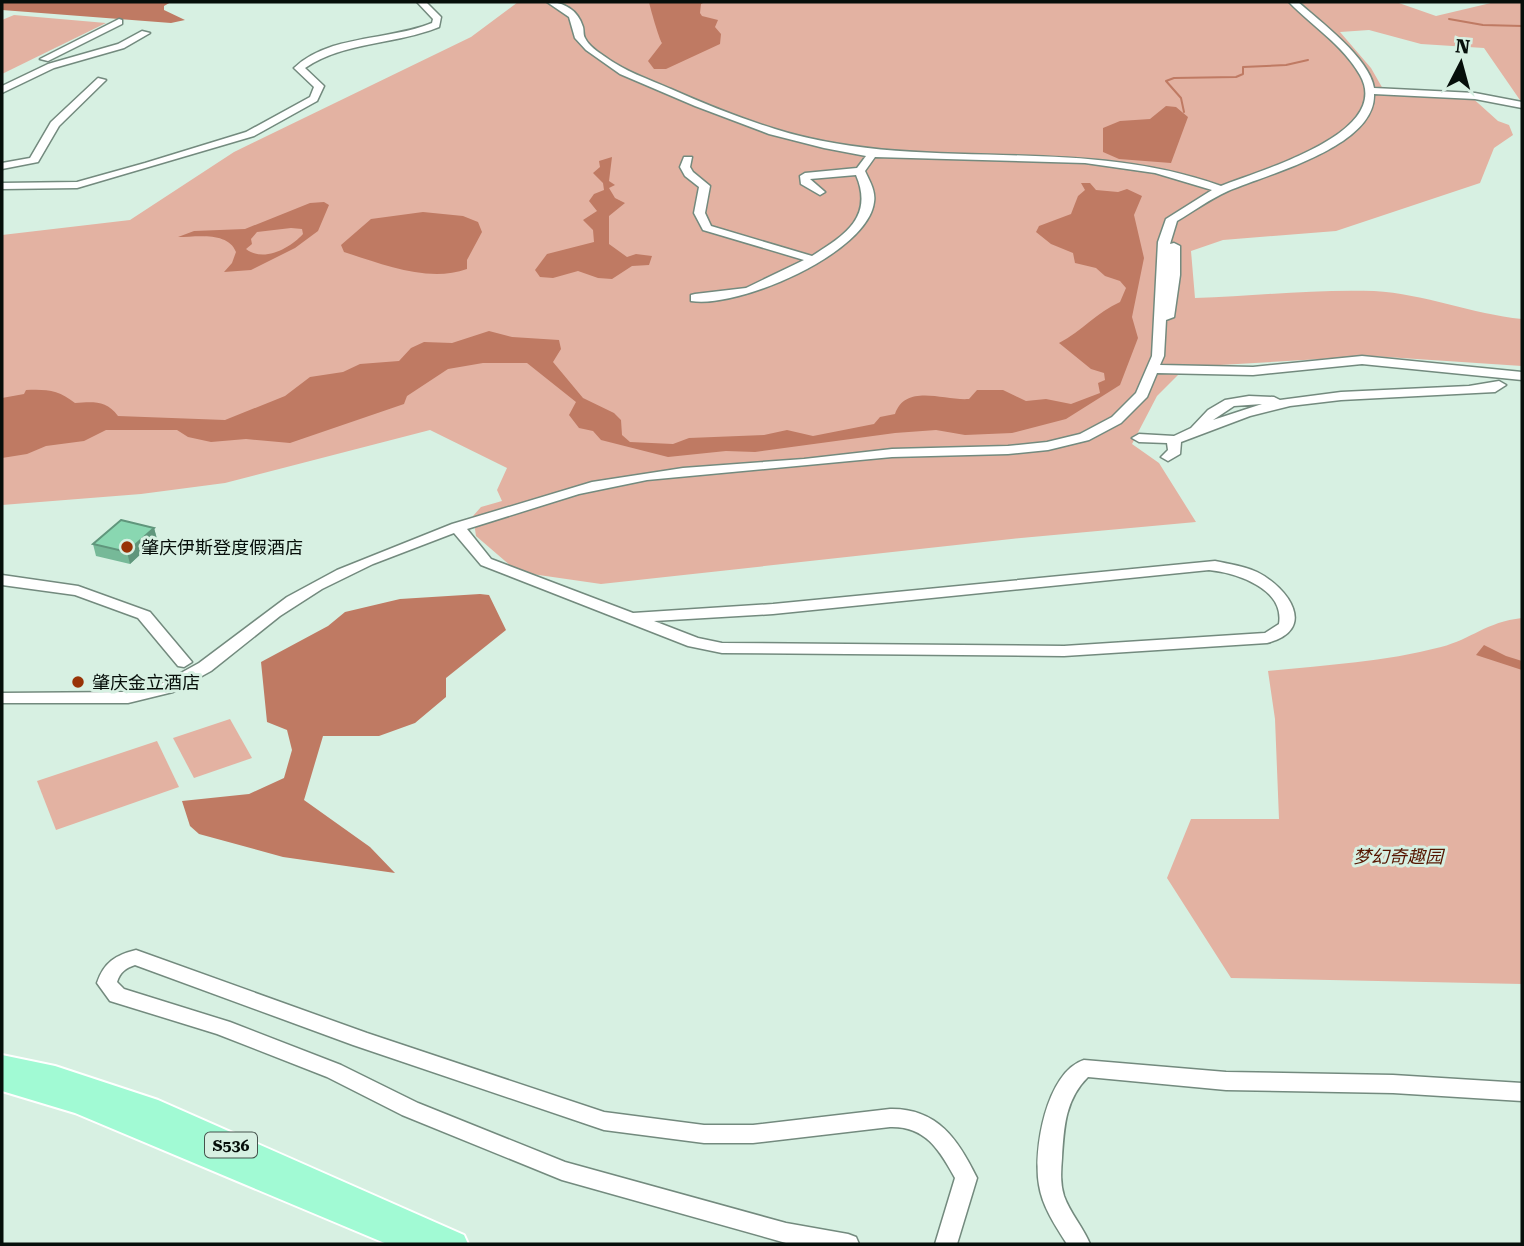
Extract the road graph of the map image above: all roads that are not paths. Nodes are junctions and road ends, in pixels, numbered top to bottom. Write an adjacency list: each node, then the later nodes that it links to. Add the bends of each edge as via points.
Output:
1 (421, 2): 15 (street, via 438,19 436,25 308,61 299,68 319,86 314,99 250,134 77,186)
2 (551, 2): 11 (street, via 573,14 587,47 625,73 769,131)
3 (1293, 2): 9 (street, via 1321,25 1359,68)
4 (119, 22): 6 (street)
5 (145, 33): 8 (street, via 121,46 51,66)
6 (2, 80)
7 (101, 80): 13 (street, via 55,124 34,160)
8 (2, 90)
9 (1370, 91): 10 (street, via 1475,96); 16 (street, via 1363,119 1344,136)
10 (1522, 105)
11 (873, 153): 14 (street); 16 (street, via 1068,159 1165,173)
12 (688, 159): 18 (street, via 685,167 689,174 705,186 698,214 707,228)
13 (2, 166)
14 (860, 171): 17 (street, via 805,176 805,183); 18 (street, via 869,201 862,222)
15 (2, 186)
16 (1222, 190): 20 (street, via 1183,213 1174,240 1174,286)
17 (820, 192)
18 (811, 259): 19 (street, via 757,289)
19 (695, 298)
20 (1159, 369): 21 (street, via 1253,371 1362,360); 26 (street, via 1142,406 1118,427 1051,451 889,458 645,481)
21 (1522, 376)
22 (1499, 384): 24 (street, via 1450,393 1263,400 1219,406 1196,431)
23 (1139, 438): 24 (street)
24 (1172, 441): 25 (street, via 1175,450)
25 (1168, 457)
26 (459, 530): 28 (street, via 486,562); 30 (street, via 373,558 322,583 258,623); 33 (street, via 310,597 259,630 213,670 174,693 111,706)
27 (2, 580): 29 (street, via 78,591 144,615)
28 (628, 618): 28 (street, via 722,648 1064,651 1267,638 1280,634 1288,617 1280,597 1254,577 1209,565 773,609)
29 (184, 662): 30 (street); 31 (street)
30 (208, 666): 31 (street)
31 (169, 688): 32 (street, via 114,698)
32 (2, 698)
33 (2, 704)
34 (2, 1065): 38 (main road, S536, via 55,1076 149,1108)
35 (2, 1081): 37 (main road, S536, via 81,1104)
36 (1522, 1092): 41 (street, via 1226,1081 1084,1069 1069,1080 1055,1108 1051,1144 1050,1185)
37 (417, 1244)
38 (454, 1244)
39 (848, 1244): 40 (street, via 786,1233 562,1171 410,1109 334,1071 223,1028 117,995 107,984 110,972 120,961 136,957 604,1121 753,1134 914,1119 956,1156 966,1178)
40 (946, 1244)
41 (1079, 1244)

